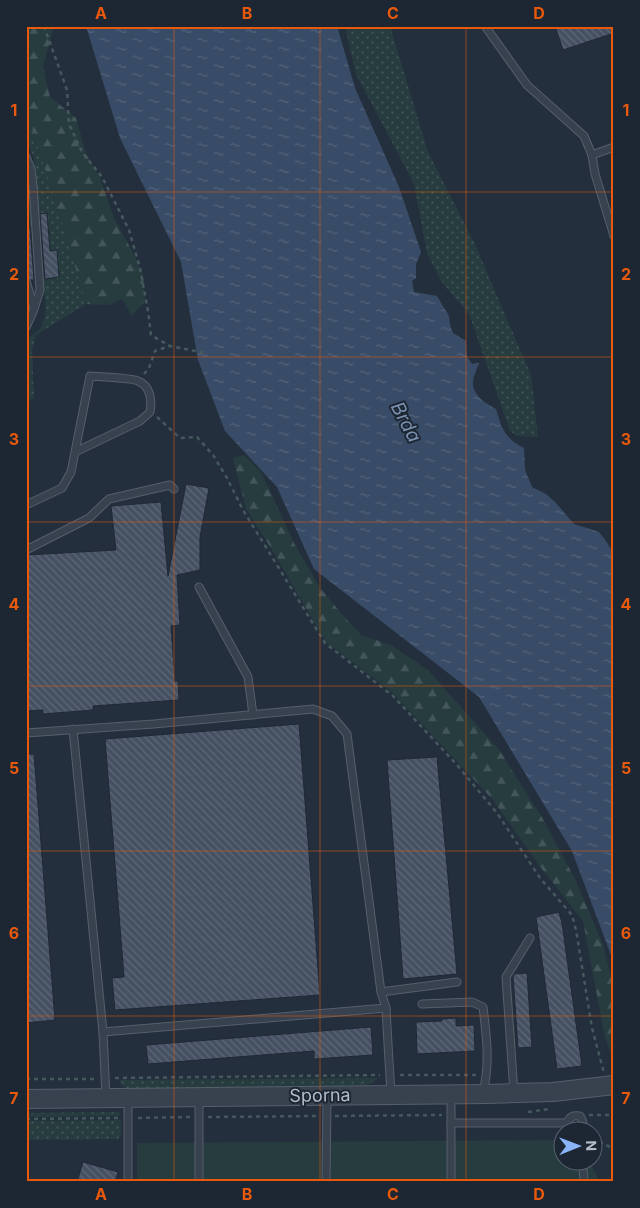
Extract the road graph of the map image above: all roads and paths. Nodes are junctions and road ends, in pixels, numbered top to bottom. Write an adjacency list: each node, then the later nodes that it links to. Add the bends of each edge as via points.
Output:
1 (44, 26): 10 (path, via 67,90 69,124 82,152 102,176 129,230 140,268 151,335)
2 (485, 26): 4 (lane, via 527,85 584,136)
3 (614, 147): 4 (lane)
4 (592, 155): 6 (lane)
5 (26, 157): 8 (lane, via 33,186 40,290)
6 (614, 236)
7 (26, 281): 8 (lane)
8 (34, 308): 9 (lane)
9 (26, 327)
10 (170, 346): 11 (path); 12 (path, via 154,351 149,368)
11 (205, 353)
12 (138, 381): 13 (lane, via 151,397); 14 (lane, via 90,376)
13 (150, 412): 14 (lane, via 140,421); 30 (path, via 180,438 197,437 213,455 325,643 393,696 413,717 497,813 540,878 572,915 592,1028 605,1075)
14 (75, 452): 16 (lane, via 71,472 62,488)
15 (174, 490): 17 (lane, via 170,485 109,499 89,518)
16 (26, 505)
17 (26, 550)
18 (199, 587): 19 (lane, via 248,677)
19 (254, 715): 20 (lane); 24 (lane, via 313,709 332,716 346,734)
20 (73, 730): 21 (lane); 27 (lane)
21 (26, 733)
22 (530, 938): 36 (lane, via 506,977)
23 (457, 982): 24 (lane)
24 (381, 992): 26 (lane)
25 (422, 1004): 29 (lane, via 472,1002 483,1007 488,1047)
26 (386, 1008): 27 (lane); 28 (lane)
27 (103, 1032): 31 (lane)
28 (390, 1075): 29 (path); 31 (path); 38 (lane)
29 (487, 1075): 35 (lane)
30 (596, 1076)
31 (105, 1078): 32 (path); 42 (lane)
32 (26, 1079)
33 (614, 1085): 36 (street, Sporna)
34 (451, 1094): 35 (street, Sporna); 38 (street, Sporna); 45 (lane)
35 (483, 1094): 36 (street, Sporna)
36 (514, 1094)
37 (327, 1095): 38 (street, Sporna); 39 (street, Sporna); 47 (lane)
38 (391, 1095)
39 (199, 1097): 40 (street, Sporna); 49 (lane)
40 (128, 1098): 42 (street, Sporna); 50 (lane)
41 (26, 1099): 42 (street, Sporna)
42 (106, 1099)
43 (556, 1108): 44 (path)
44 (520, 1113)
45 (451, 1114): 47 (path); 54 (lane)
46 (614, 1115): 48 (path)
47 (326, 1116): 49 (path); 60 (lane)
48 (580, 1116): 52 (lane, via 574,1115); 53 (lane)
49 (199, 1117): 50 (path); 59 (lane)
50 (128, 1118): 51 (path); 58 (lane)
51 (26, 1119)
52 (568, 1120)
53 (582, 1120)
54 (451, 1123): 55 (lane); 61 (lane)
55 (552, 1123)
56 (602, 1143): 57 (path)
57 (614, 1149)
58 (128, 1182)
59 (199, 1182)
60 (326, 1182)
61 (451, 1182)

